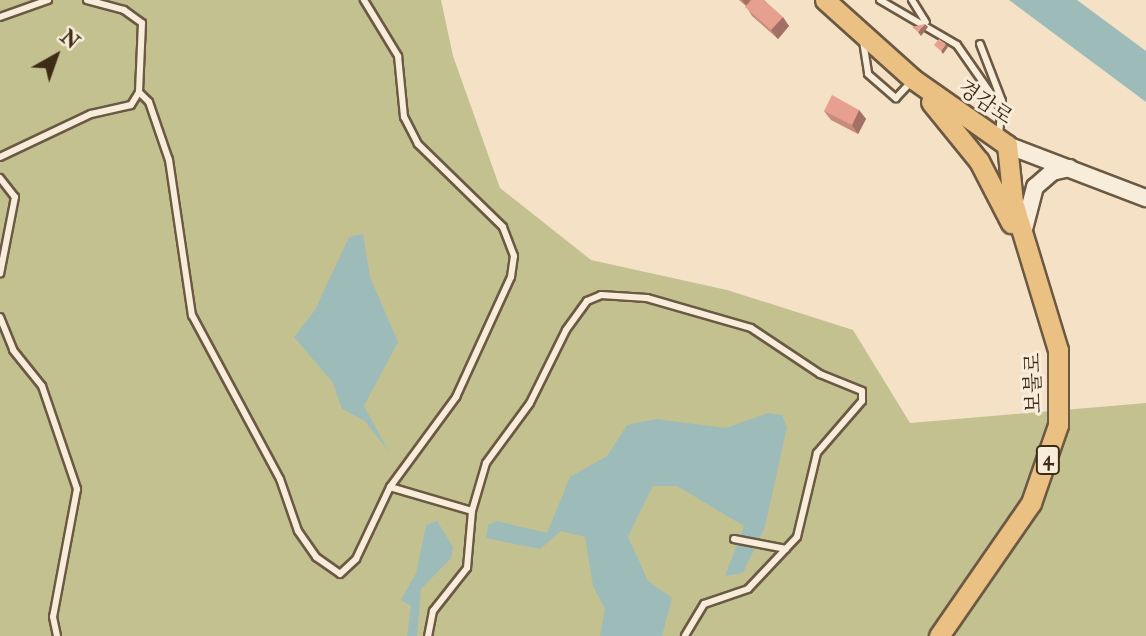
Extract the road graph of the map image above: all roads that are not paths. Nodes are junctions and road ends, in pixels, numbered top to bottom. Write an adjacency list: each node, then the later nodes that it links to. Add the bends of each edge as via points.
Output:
1 (48, 0): 7 (lane)
2 (87, 0): 11 (lane, via 124,10 142,23)
3 (364, 0): 22 (lane, via 398,56 404,117 418,144 495,218 513,256 511,277 456,397)
4 (825, 0): 10 (main road, 경감로)
5 (880, 0): 8 (lane, via 897,14)
6 (912, 0): 8 (lane)
7 (0, 17)
8 (927, 23): 12 (lane, via 957,45)
9 (981, 44): 12 (lane)
10 (913, 79): 13 (main road, 경감로); 19 (main road, via 979,161)
11 (139, 92): 14 (lane, via 131,106 91,114); 22 (lane, via 159,120 169,160 192,315 316,557 340,574 356,559)
12 (1001, 108): 13 (lane)
13 (1003, 142): 15 (street, 경감로); 18 (main road, 보불로 / 4)
14 (0, 157)
15 (1070, 168): 17 (street, 경감로); 18 (street, via 1052,172 1035,187)
16 (0, 178): 20 (lane, via 15,197)
17 (1146, 198)
18 (1022, 236): 19 (main road, 보불로 / 4)
19 (1029, 258): 29 (main road, 보불로 / 4, via 1060,362 1052,449 1021,520)
20 (0, 274)
21 (0, 317): 26 (lane, via 13,350 42,386 78,489 53,617)
22 (390, 487): 23 (lane)
23 (472, 511): 25 (lane, via 486,463 530,403 587,300 601,295 647,299 751,328 820,374 862,391 862,401 817,453 804,524); 27 (lane, via 467,568 433,611)
24 (734, 539): 25 (lane)
25 (786, 549): 28 (lane, via 748,589 704,604)
26 (57, 636)
27 (428, 636)
28 (685, 636)
29 (939, 636)

